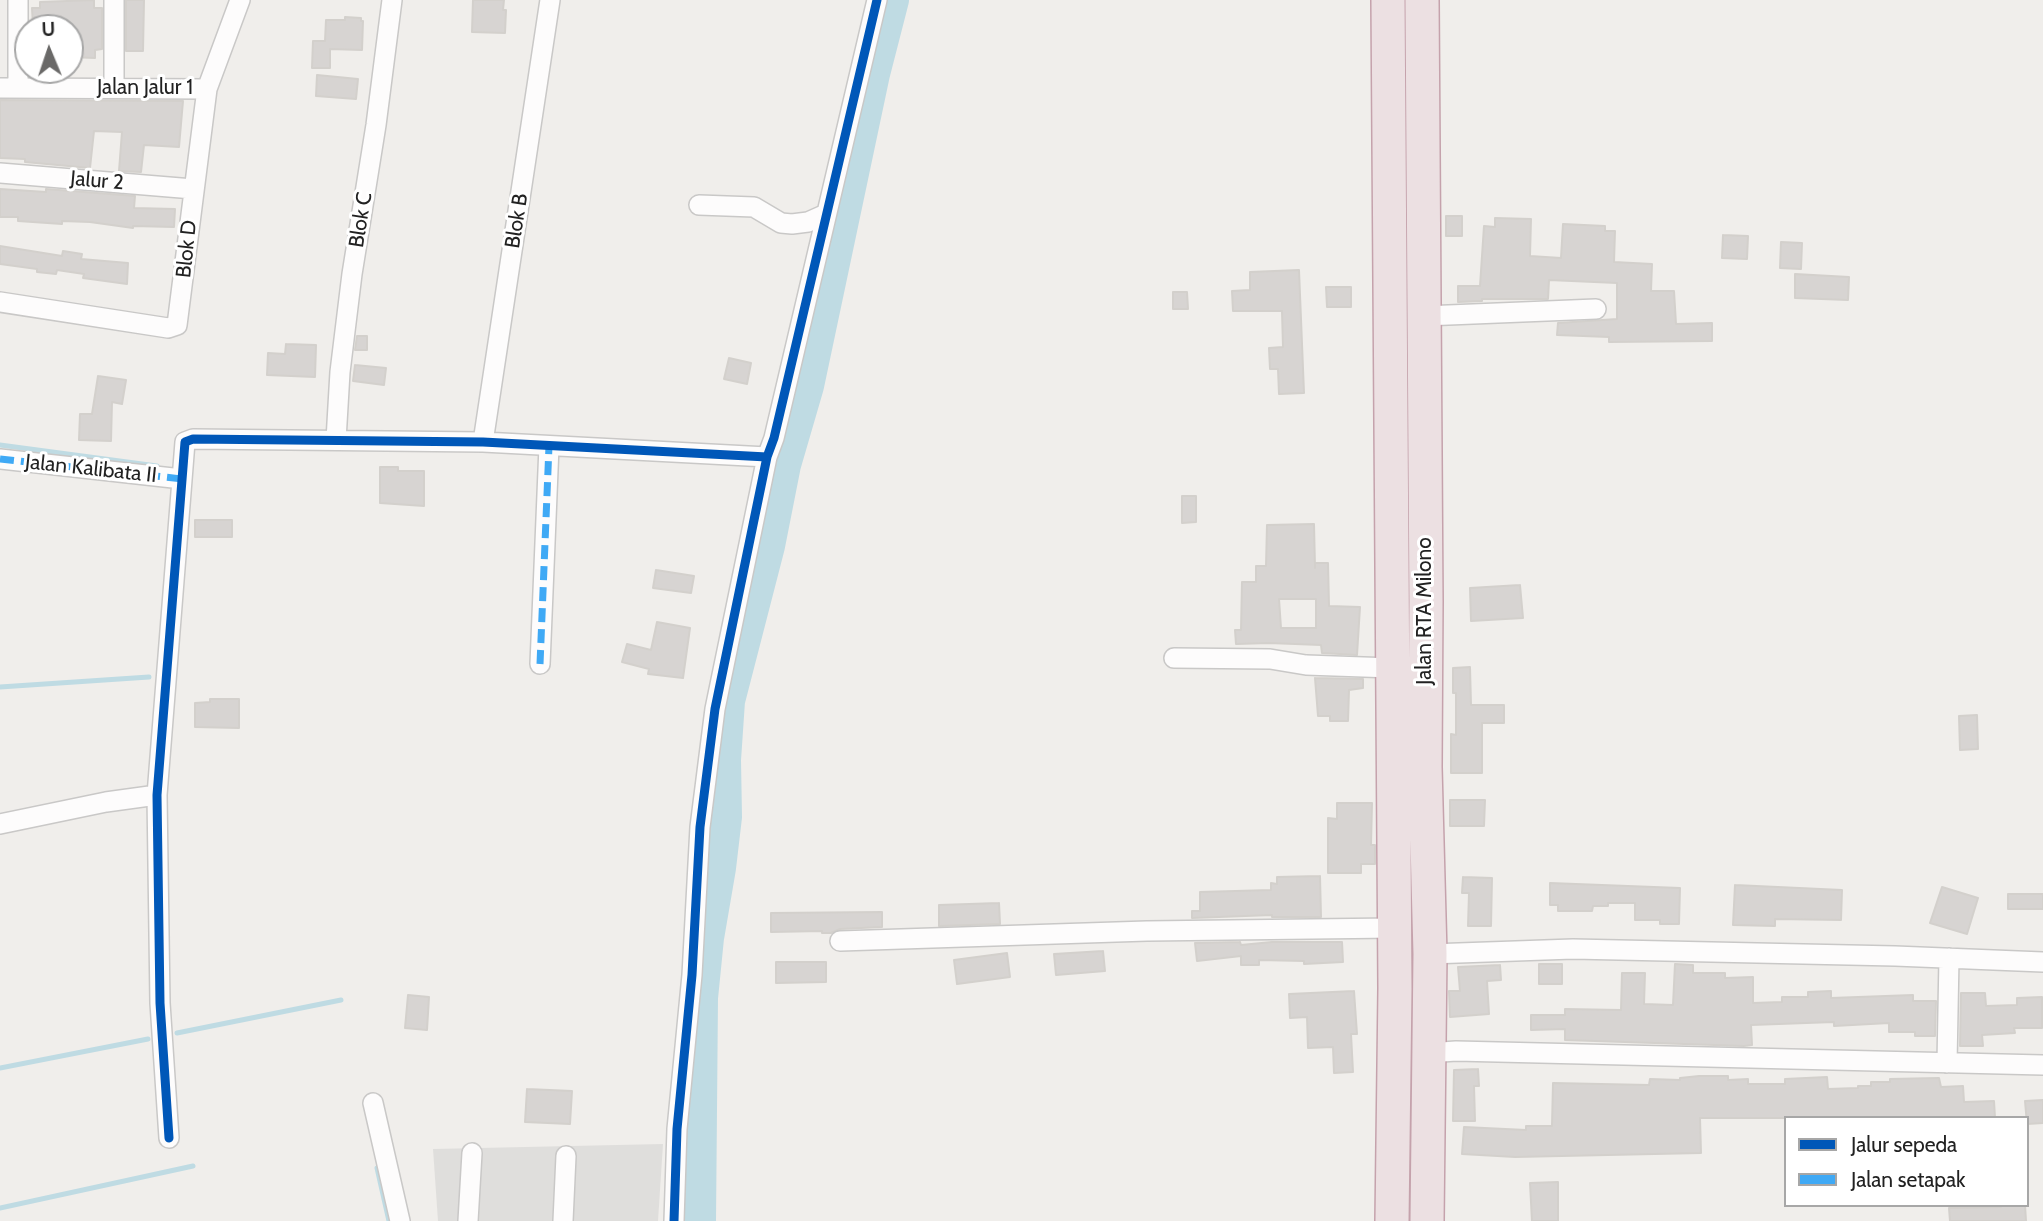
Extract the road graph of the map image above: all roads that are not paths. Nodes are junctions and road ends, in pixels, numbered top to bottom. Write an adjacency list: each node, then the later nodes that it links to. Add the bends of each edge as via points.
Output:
1 (18, 0): 9 (street)
2 (114, 0): 10 (street)
3 (240, 0): 11 (street, Blok D)
4 (391, 0): 19 (street, Blok C, via 352,274)
5 (550, 0): 20 (street, Blok B)
6 (877, 0): 15 (street)
7 (1388, 0): 27 (highway, Jalan RTA Milono)
8 (1422, 0): 18 (highway, Jalan RTA Milono)
9 (9, 88): 10 (street, Jalan Jalur 1)
10 (114, 88): 11 (street, Jalan Jalur 1)
11 (207, 89): 13 (street, Blok D)
12 (0, 173): 13 (street, Jalur 2)
13 (193, 189): 16 (street, Blok D, via 179,322 173,327)
14 (699, 205): 15 (street, via 754,207 781,223 792,224)
15 (826, 214): 22 (street)
16 (0, 302)
17 (1597, 309): 18 (street)
18 (1424, 316): 32 (highway, Jalan RTA Milono)
19 (336, 440): 20 (street); 24 (street, via 188,440)
20 (483, 442): 21 (street)
21 (549, 446): 22 (street); 26 (street)
22 (767, 457): 47 (street, via 715,709 700,827)
23 (0, 459): 24 (street, Jalan Kalibata II)
24 (182, 479): 28 (street)
25 (1174, 658): 27 (street)
26 (540, 664)
27 (1392, 668): 30 (highway, Jalan RTA Milono)
28 (157, 795): 29 (street); 41 (street, via 160,1003)
29 (0, 824)
30 (1394, 928): 31 (street); 36 (highway, Jalan RTA Milono)
31 (840, 941)
32 (1430, 954): 33 (street, via 1573,949); 35 (highway, Jalan RTA Milono)
33 (1949, 958): 34 (street); 38 (street)
34 (2043, 962)
35 (1428, 987): 36 (highway); 37 (highway, Jalan RTA Milono)
36 (1395, 988): 48 (highway, Jalan RTA Milono)
37 (1428, 1053): 38 (street); 49 (highway, Jalan RTA Milono)
38 (1948, 1063): 39 (street)
39 (2043, 1065)
40 (373, 1103): 44 (street)
41 (169, 1138)
42 (472, 1153): 45 (street)
43 (566, 1156): 46 (street)
44 (400, 1221)
45 (468, 1221)
46 (562, 1221)
47 (674, 1221)
48 (1392, 1221)
49 (1427, 1221)

